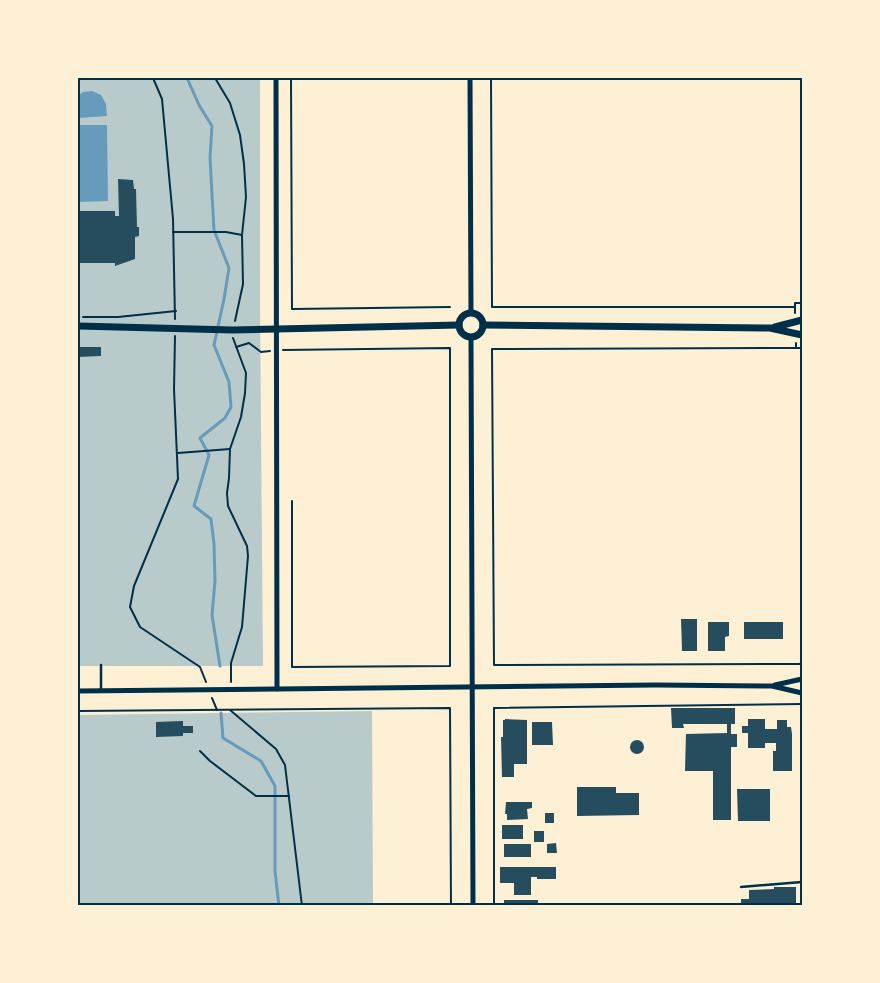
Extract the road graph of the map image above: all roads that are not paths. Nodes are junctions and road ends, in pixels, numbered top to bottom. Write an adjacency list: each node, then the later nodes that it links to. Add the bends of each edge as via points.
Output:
1 (276, 78): 9 (street)
2 (470, 78): 3 (street)
3 (471, 313): 5 (street, via 461,318); 6 (street, via 481,318)
4 (802, 320): 8 (street)
5 (459, 325): 9 (street); 11 (street, via 461,332)
6 (483, 325): 8 (street); 11 (street, via 478,335)
7 (78, 326): 9 (street)
8 (770, 328): 10 (street)
9 (275, 329): 16 (street)
10 (802, 335)
11 (471, 337): 15 (street)
12 (101, 665): 18 (lane)
13 (802, 679): 14 (street)
14 (772, 686): 15 (street); 19 (street)
15 (472, 687): 16 (street); 22 (street)
16 (276, 689): 18 (street)
17 (78, 691): 18 (street)
18 (101, 691)
19 (802, 693)
20 (802, 882): 21 (lane)
21 (742, 887)
22 (473, 906)

